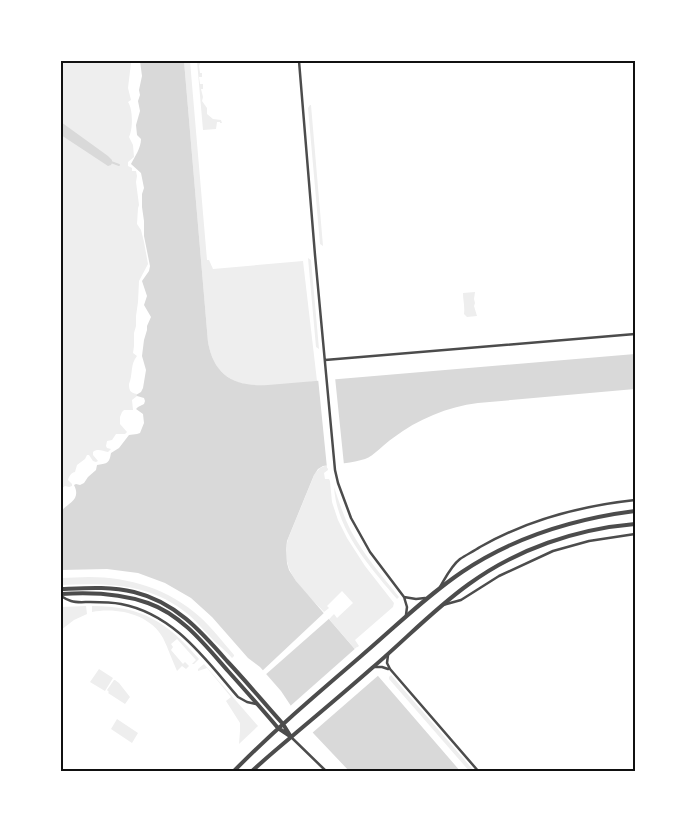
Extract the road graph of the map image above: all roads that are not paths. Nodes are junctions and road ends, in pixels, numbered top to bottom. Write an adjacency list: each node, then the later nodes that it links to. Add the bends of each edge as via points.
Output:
1 (299, 61): 3 (street)
2 (635, 334): 3 (street)
3 (325, 360): 11 (street, via 335,470 343,498 370,552)
4 (635, 500): 9 (street, via 562,513 513,531 460,560)
5 (635, 511): 9 (street, via 588,518 519,541 462,572)
6 (635, 524): 13 (street, via 591,530 549,542 499,565)
7 (635, 534): 13 (street, via 553,551 498,576 461,600)
8 (61, 589): 19 (street, via 123,590 168,605 205,636)
9 (438, 590): 12 (street)
10 (61, 595): 18 (street, via 78,602 121,604 153,615 188,640 238,696); 18 (street, via 114,594 164,610 200,640)
11 (404, 597): 12 (street); 14 (street)
12 (428, 598): 14 (street)
13 (442, 605): 15 (street)
14 (406, 617): 19 (street)
15 (388, 654): 16 (street); 17 (street)
16 (374, 667): 17 (street); 21 (street)
17 (390, 669): 25 (street)
18 (257, 704): 20 (street)
19 (283, 724): 20 (street); 21 (street)
20 (278, 728): 21 (street); 22 (street)
21 (292, 737): 23 (street); 24 (street)
22 (234, 772)
23 (251, 772)
24 (327, 772)
25 (479, 772)

